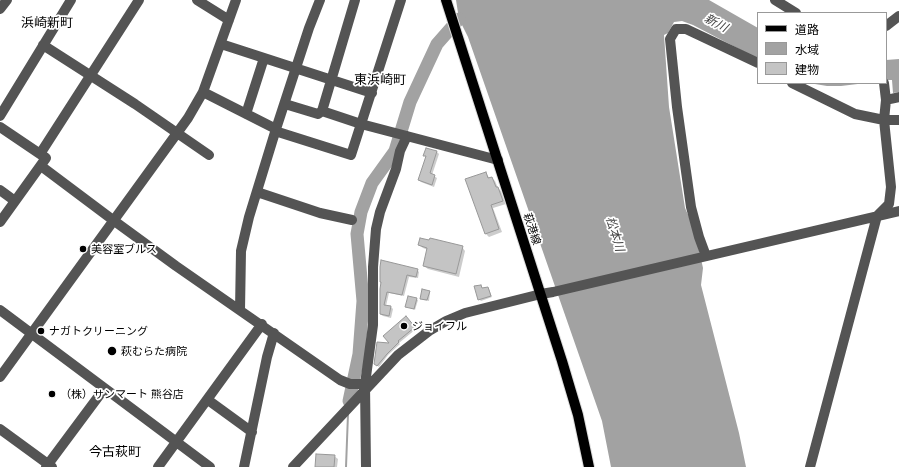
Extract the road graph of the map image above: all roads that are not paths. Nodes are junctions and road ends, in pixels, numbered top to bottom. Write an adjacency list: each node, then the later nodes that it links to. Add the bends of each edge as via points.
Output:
1 (7, 0): 11 (street)
2 (71, 0): 16 (street)
3 (139, 0): 21 (street)
4 (197, 0): 14 (street)
5 (236, 0): 14 (street)
6 (320, 0): 20 (street)
7 (355, 0): 22 (street)
8 (401, 0): 26 (street)
9 (446, 0): 41 (main road, 萩港線)
10 (775, 0): 12 (street)
11 (0, 9)
12 (794, 12)
13 (899, 16): 15 (street)
14 (229, 20): 17 (street)
15 (887, 25)
16 (43, 44): 21 (street); 31 (street)
17 (221, 44): 18 (street); 25 (street)
18 (264, 58): 20 (street); 30 (street)
19 (757, 63): 51 (street, via 686,29 676,29 670,39 691,206)
20 (296, 68): 22 (street); 28 (street)
21 (91, 75): 37 (street); 39 (street)
22 (331, 80): 26 (street); 29 (street)
23 (794, 84): 32 (street, via 855,114)
24 (885, 91): 27 (street); 32 (street)
25 (203, 92): 30 (street); 37 (street)
26 (372, 93): 34 (street)
27 (899, 97)
28 (284, 104): 29 (street, via 318,114); 36 (street)
29 (322, 111): 34 (street)
30 (246, 114): 36 (street)
31 (0, 116)
32 (884, 120): 33 (street); 47 (street, via 891,187 889,204)
33 (899, 120)
34 (361, 124): 36 (street, via 351,155); 38 (street)
35 (0, 127): 39 (street)
36 (275, 130): 44 (street)
37 (177, 133): 40 (street); 48 (street)
38 (402, 135): 41 (street); 59 (street, via 396,169 376,229 373,325)
39 (40, 154): 42 (street, via 46,158)
40 (209, 155)
41 (498, 160): 52 (main road, 萩港線)
42 (41, 166): 45 (street); 48 (street)
43 (0, 190): 45 (street)
44 (257, 192): 49 (street, via 320,213); 54 (street, via 241,251)
45 (15, 201): 50 (street)
46 (899, 211): 47 (street)
47 (877, 216): 51 (street); 72 (street)
48 (114, 220): 54 (street); 57 (street)
49 (352, 220)
50 (0, 222)
51 (704, 256): 52 (street)
52 (541, 294): 59 (street, via 465,313 446,321 398,355); 71 (main road, 萩港線, via 578,415)
53 (0, 310): 57 (street)
54 (240, 310): 55 (street)
55 (262, 324): 56 (street); 61 (street)
56 (274, 333): 59 (street, via 340,380); 63 (street)
57 (32, 334): 58 (street); 60 (street)
58 (0, 377)
59 (365, 387): 69 (street); 70 (street)
60 (104, 389): 64 (street); 65 (street)
61 (208, 400): 63 (street); 64 (street)
62 (0, 429): 65 (street)
63 (252, 432): 68 (street)
64 (176, 442): 66 (street); 67 (street)
65 (49, 466)
66 (158, 467)
67 (210, 467)
68 (244, 467)
69 (293, 467)
70 (366, 467)
71 (589, 467)
72 (810, 467)

